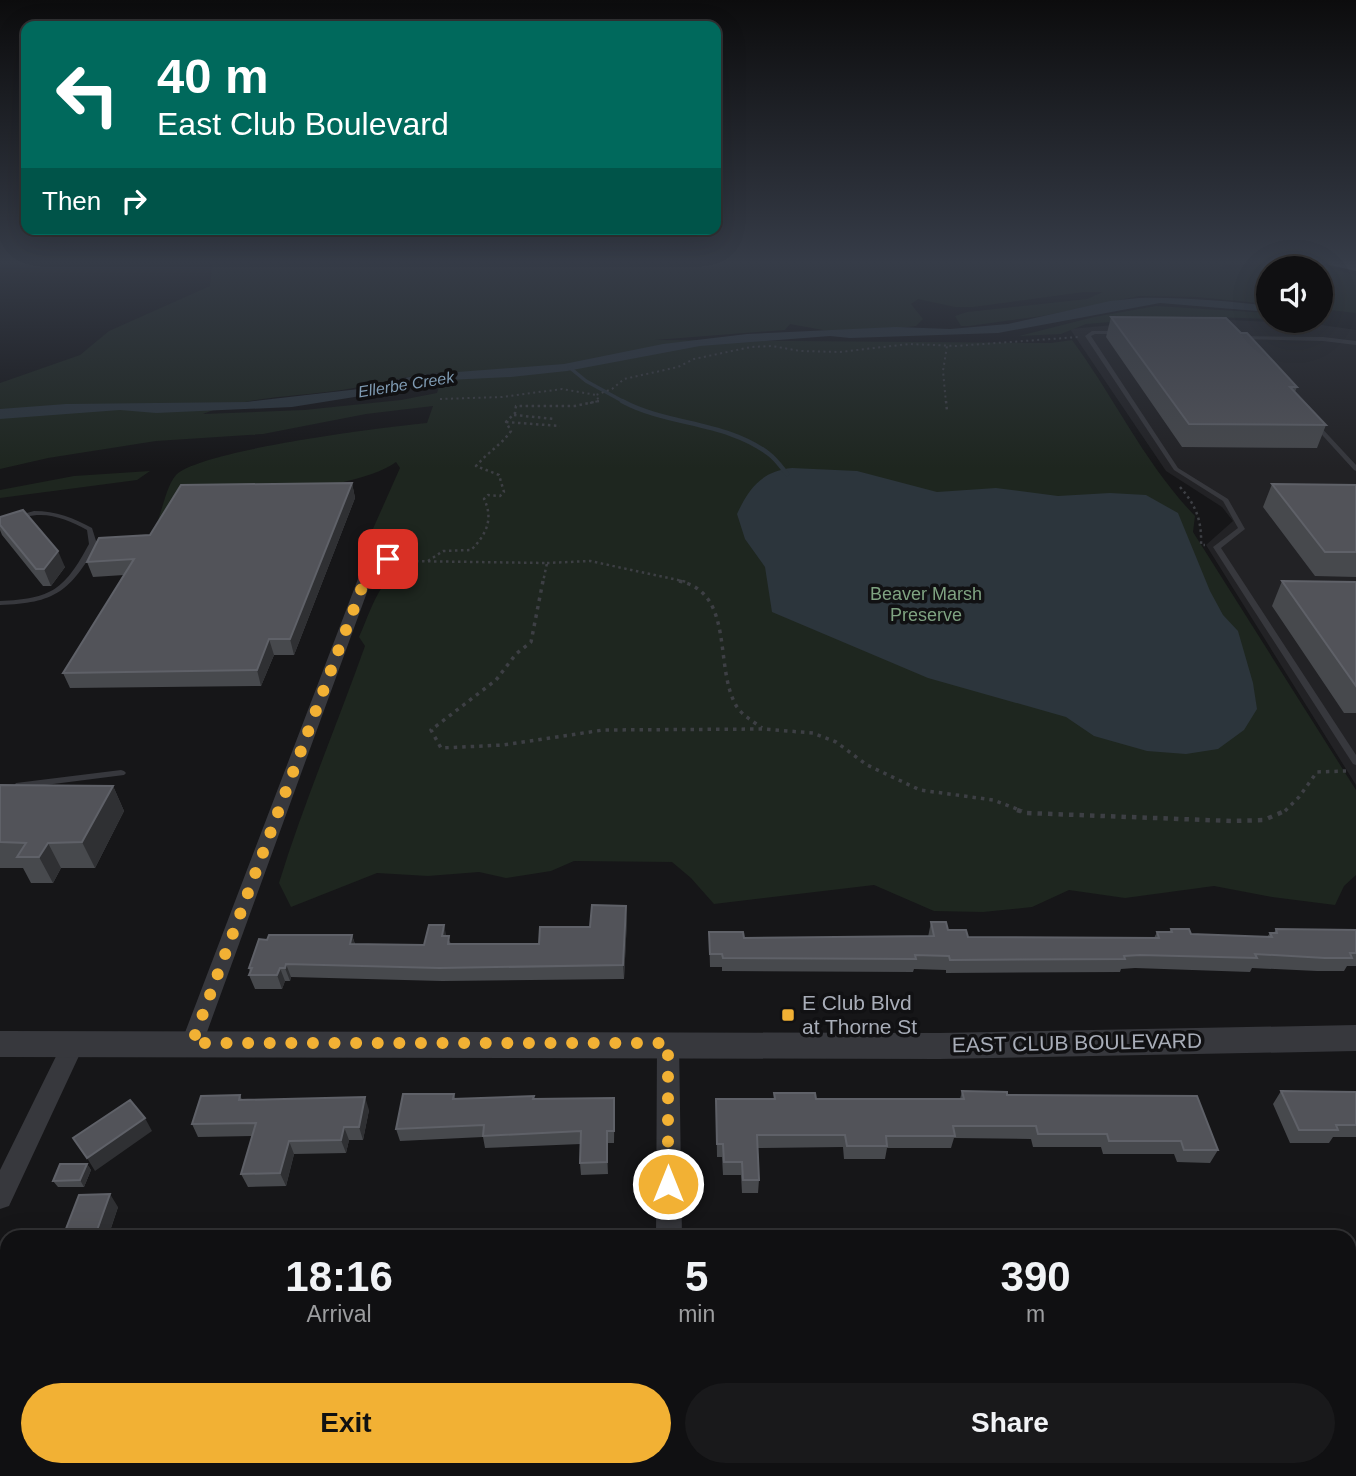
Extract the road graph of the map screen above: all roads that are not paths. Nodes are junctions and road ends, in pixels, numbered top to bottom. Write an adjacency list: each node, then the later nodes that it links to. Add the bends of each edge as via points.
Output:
1 (1120, 332): 11 (lane, via 1088,336 1176,469 1226,500 1242,529 1217,547)
2 (1225, 335): 3 (lane)
3 (1237, 337): 4 (lane); 5 (lane)
4 (1356, 343)
5 (1244, 344)
6 (1312, 420): 7 (lane)
7 (1355, 467)
8 (0, 527): 10 (lane, via 39,512 64,515 90,529 93,544 57,593 39,600)
9 (388, 559): 16 (street, via 368,571)
10 (0, 603)
11 (1356, 762)
12 (121, 773): 13 (lane, via 19,785)
13 (0, 809)
14 (1356, 1038): 17 (street, EAST CLUB BOULEVARD, via 939,1046)
15 (74, 1043): 16 (street, EAST CLUB BOULEVARD); 18 (street, EAST CLUB BOULEVARD); 19 (street)
16 (192, 1043): 17 (street, EAST CLUB BOULEVARD)
17 (668, 1043): 20 (street)
18 (0, 1044)
19 (0, 1197)
20 (668, 1230)

